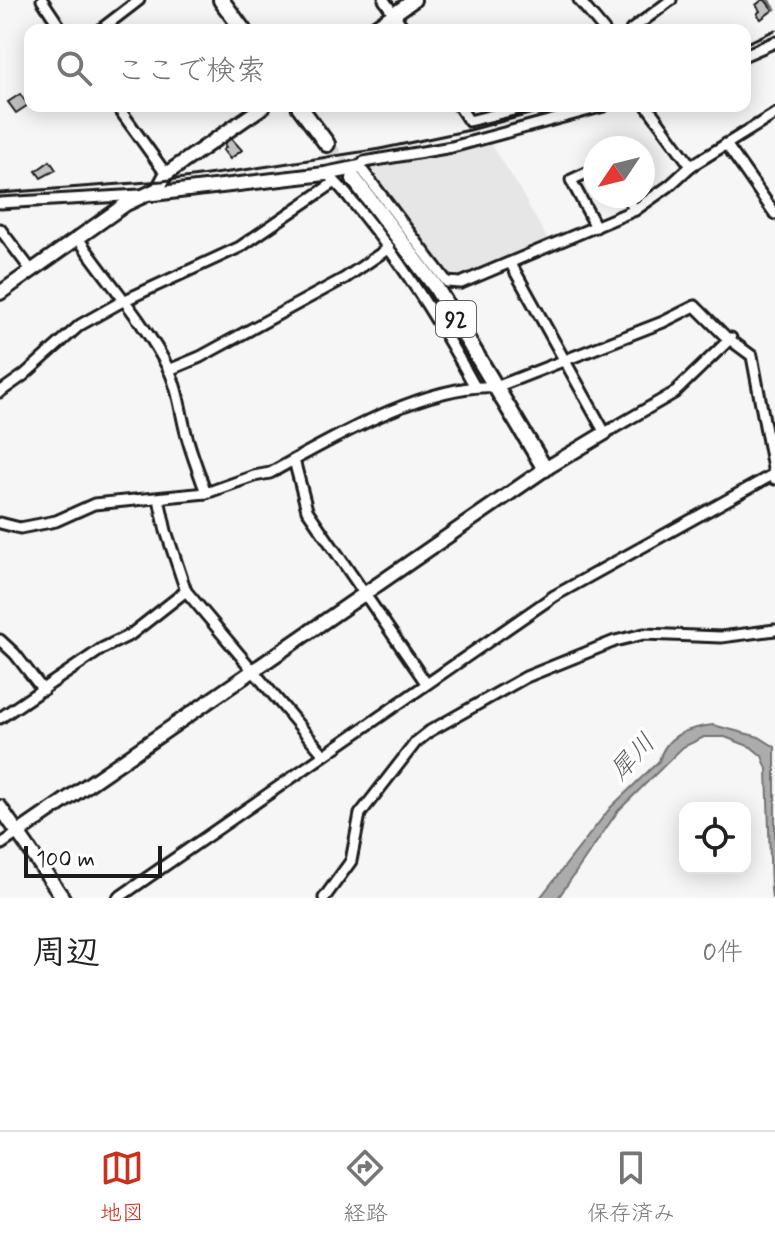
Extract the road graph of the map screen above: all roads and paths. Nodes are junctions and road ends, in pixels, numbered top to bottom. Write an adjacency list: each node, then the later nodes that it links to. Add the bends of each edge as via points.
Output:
1 (42, 0): 9 (street)
2 (139, 0): 10 (street)
3 (221, 0): 11 (main road)
4 (384, 0): 8 (street)
5 (414, 0): 8 (street)
6 (579, 0): 14 (street)
7 (671, 0): 15 (street)
8 (394, 14): 12 (street); 13 (street)
9 (58, 24)
10 (108, 24)
11 (239, 24)
12 (380, 24)
13 (401, 24)
14 (599, 24)
15 (639, 24)
16 (775, 42): 17 (street)
17 (751, 52)
18 (121, 112): 30 (street)
19 (255, 112): 30 (street)
20 (303, 112): 26 (main road)
21 (463, 112): 22 (street, via 469,121)
22 (505, 112)
23 (582, 112): 29 (street, via 452,147 364,162)
24 (651, 112): 28 (street)
25 (775, 114): 27 (street)
26 (327, 144)
27 (726, 144): 28 (street); 38 (street)
28 (691, 166): 37 (street)
29 (357, 173): 32 (street); 43 (street, via 447,282 461,283); 51 (main road, 92)
30 (166, 174): 33 (street, via 158,189)
31 (583, 174): 35 (street, via 571,180)
32 (330, 178): 33 (street); 42 (street); 46 (street, via 240,247)
33 (145, 196): 34 (street); 41 (street)
34 (0, 203)
35 (583, 203)
36 (586, 208): 39 (street)
37 (635, 210): 39 (street)
38 (775, 214)
39 (596, 227): 43 (street)
40 (0, 229): 44 (street)
41 (78, 238): 44 (street); 46 (street)
42 (389, 248): 49 (street, via 345,278); 50 (street)
43 (511, 264): 48 (street)
44 (31, 270): 45 (street)
45 (0, 293)
46 (126, 302): 49 (street); 52 (street, via 80,325)
47 (731, 338): 48 (street, via 695,306); 53 (street, via 674,393); 56 (street, via 752,356)
48 (565, 362): 51 (street); 53 (street)
49 (169, 370): 57 (street)
50 (474, 385): 51 (street); 54 (street, via 384,412)
51 (496, 387): 55 (main road, 92)
52 (0, 392)
53 (605, 433): 55 (street)
54 (294, 460): 57 (street); 61 (street, via 307,510)
55 (545, 469): 61 (street)
56 (774, 477): 65 (street, via 554,596)
57 (206, 493): 58 (street)
58 (159, 499): 59 (street, via 94,504 56,521 20,528); 60 (street)
59 (0, 523)
60 (186, 591): 64 (street); 66 (street, via 130,635)
61 (365, 593): 64 (street); 65 (street)
62 (775, 630): 74 (street, via 721,637 644,634 615,641 526,677 442,724 416,742 360,814 351,861)
63 (0, 640): 66 (street)
64 (252, 671): 68 (street); 70 (street)
65 (426, 683): 68 (street)
66 (43, 690): 67 (street)
67 (0, 718)
68 (324, 755): 73 (street)
69 (0, 807): 70 (street)
70 (18, 833): 71 (street); 72 (street)
71 (0, 845)
72 (63, 898)
73 (118, 898)
74 (324, 898)

